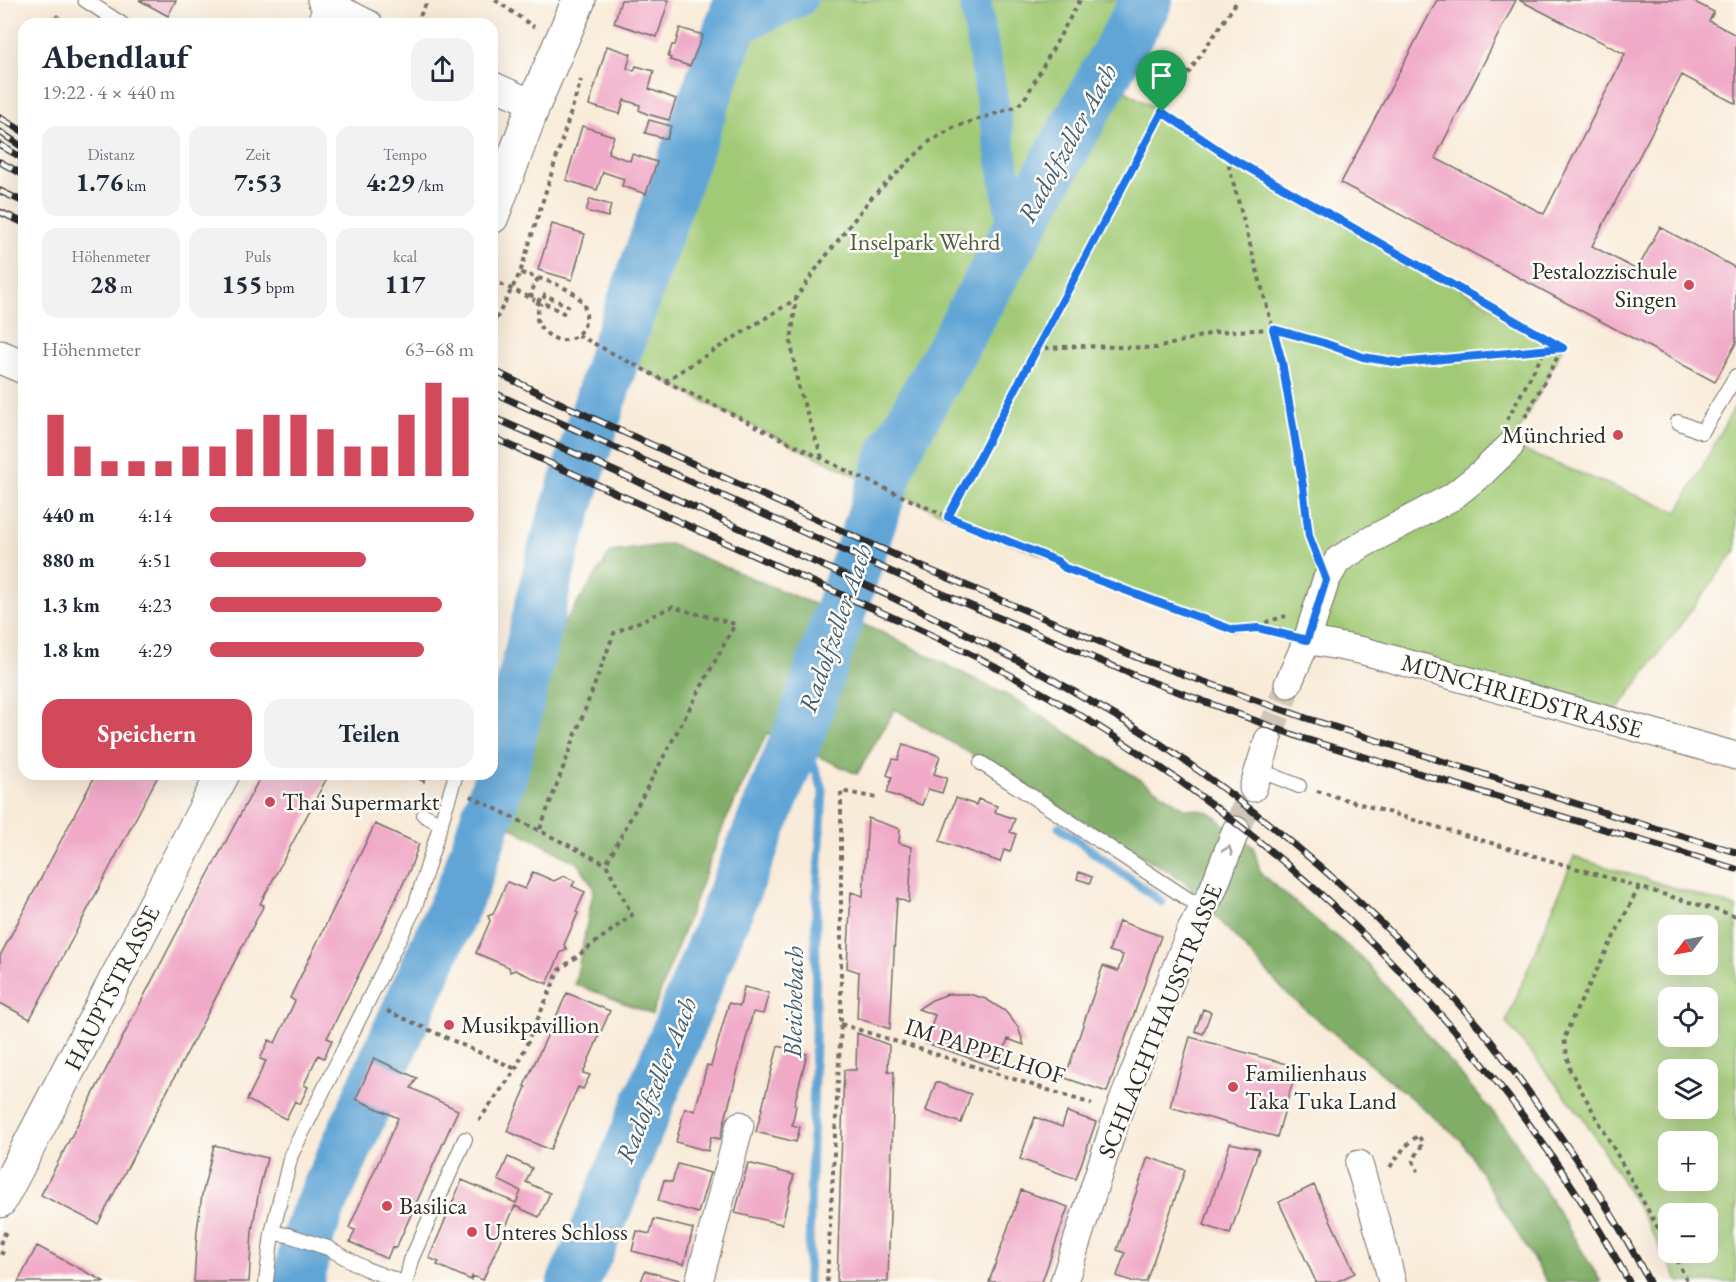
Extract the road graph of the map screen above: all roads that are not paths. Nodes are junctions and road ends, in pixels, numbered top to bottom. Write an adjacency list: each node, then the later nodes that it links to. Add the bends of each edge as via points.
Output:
1 (85, 0): 4 (lane)
2 (579, 0): 7 (main road)
3 (319, 8): 5 (street)
4 (113, 18)
5 (350, 18)
6 (498, 88): 7 (street)
7 (534, 104): 8 (main road)
8 (498, 202)
9 (0, 357): 10 (main road)
10 (18, 364)
11 (1736, 376): 12 (lane, via 1702,432)
12 (1678, 422)
13 (1510, 446): 14 (street, via 1452,497 1338,560 1326,580)
14 (1307, 640): 15 (street); 17 (street, MÜNCHRIEDSTRASSE, via 1364,651)
15 (1288, 684)
16 (1268, 741): 19 (street)
17 (1736, 756)
18 (981, 763): 26 (lane)
19 (1256, 779): 22 (lane)
20 (220, 780): 30 (main road, HAUPTSTRASSE)
21 (454, 780): 24 (lane)
22 (1299, 786)
23 (424, 815): 24 (lane)
24 (441, 824): 31 (lane, via 415,907 291,1155)
25 (1236, 830): 26 (street, SCHLACHTHAUSSTRASSE, one-way to 25)
26 (1203, 909): 36 (street, SCHLACHTHAUSSTRASSE, via 1118,1113)
27 (740, 1125): 35 (street)
28 (465, 1139): 34 (lane, via 411,1260)
29 (1359, 1164): 37 (street)
30 (4, 1182)
31 (272, 1233): 32 (lane); 33 (lane, via 328,1248)
32 (266, 1282)
33 (401, 1282)
34 (406, 1282)
35 (699, 1282)
36 (1064, 1282)
37 (1392, 1282)

